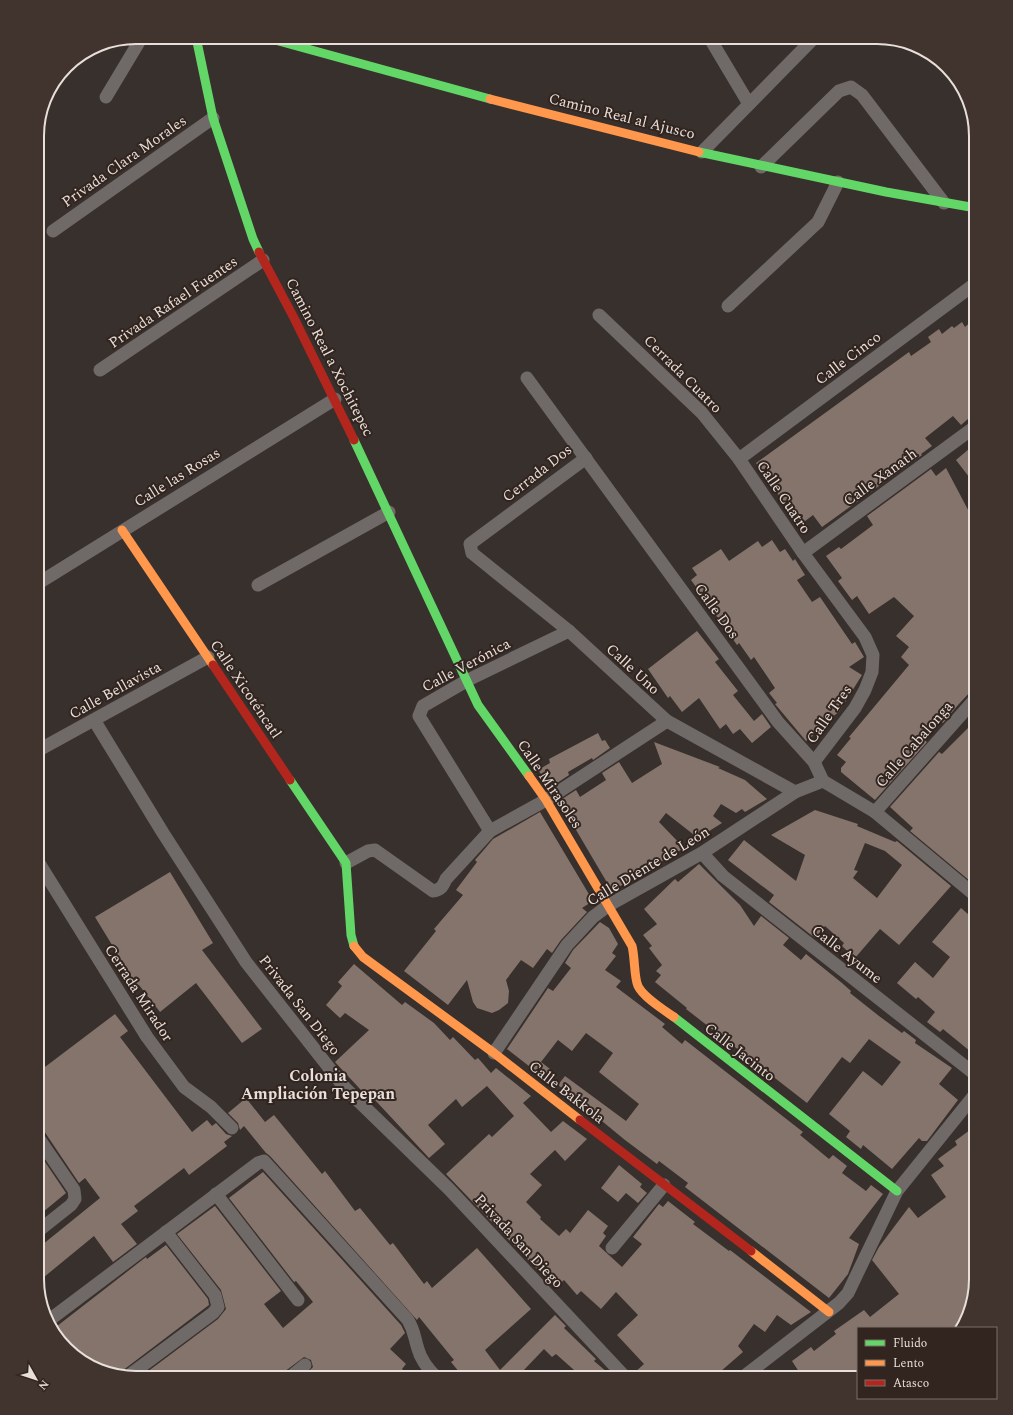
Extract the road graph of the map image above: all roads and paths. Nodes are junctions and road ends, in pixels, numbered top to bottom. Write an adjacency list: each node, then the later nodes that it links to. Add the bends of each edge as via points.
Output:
1 (138, 44): 6 (street)
2 (197, 44): 8 (street, Camino Real a Xochitepec)
3 (290, 44): 9 (street, Camino Real al Ajusco, via 593,126)
4 (713, 44): 7 (street)
5 (808, 44): 7 (street)
6 (106, 97)
7 (749, 104): 9 (street)
8 (213, 118): 14 (street, Privada Clara Morales); 15 (street, Camino Real a Xochitepec, via 253,239)
9 (702, 152): 10 (street, Camino Real al Ajusco)
10 (761, 167): 11 (street, Camino Real al Ajusco); 12 (street, via 839,91 851,87 862,94)
11 (838, 182): 12 (street, Camino Real al Ajusco); 17 (street, via 818,222)
12 (944, 203): 13 (street, Camino Real al Ajusco)
13 (969, 207)
14 (53, 231)
15 (263, 260): 19 (street, Privada Rafael Fuentes); 21 (street, Camino Real a Xochitepec)
16 (969, 288): 24 (street, Calle Cinco)
17 (728, 306)
18 (599, 315): 24 (street, Cerrada Cuatro, via 702,413)
19 (100, 370)
20 (527, 378): 23 (street, Cerrada Dos)
21 (335, 399): 25 (street, Camino Real a Xochitepec); 26 (street, Calle las Rosas)
22 (969, 431): 28 (street, Calle Xanath)
23 (586, 458): 27 (street, Cerrada Dos); 39 (street, Calle Dos, via 778,722)
24 (739, 460): 28 (street, Calle Cuatro)
25 (389, 512): 30 (street); 34 (street, Camino Real a Xochitepec)
26 (122, 530): 29 (street, Calle las Rosas); 33 (street, Calle Xicoténcatl)
27 (470, 544): 31 (street, Calle Uno, via 472,553)
28 (803, 553): 32 (street, Calle Cuatro)
29 (44, 580)
30 (258, 585)
31 (569, 631): 34 (street, Calle Verónica); 37 (street, Calle Uno)
32 (865, 637): 39 (street, Calle Tres, via 873,655 872,672 865,690 855,708)
33 (208, 657): 36 (street, Calle Bellavista); 46 (street, Calle Xicoténcatl)
34 (468, 680): 42 (street, Calle Mirasoles, via 478,705); 44 (street, Calle Verónica, via 423,706 419,716)
35 (969, 706): 43 (street, Calle Cabalonga)
36 (94, 720): 38 (street, Calle Bellavista); 68 (street, Privada San Diego, via 162,833 246,962 345,1088 448,1189)
37 (666, 721): 41 (street, Calle Uno); 42 (street)
38 (44, 747)
39 (814, 762): 40 (street, Calle Dos)
40 (823, 781): 41 (street, Calle Diente de León); 43 (street)
41 (795, 792): 45 (street, Calle Diente de León)
42 (546, 800): 44 (street); 49 (street, Calle Mirasoles)
43 (875, 812): 48 (street)
44 (490, 831): 46 (street, via 438,890 433,891 374,850)
45 (702, 853): 49 (street, Calle Diente de León); 51 (street, Calle Ayume, via 723,876)
46 (346, 863): 50 (street, Calle Bakkola, via 354,947 363,957)
47 (44, 871): 53 (street, Cerrada Mirador, via 147,1037 184,1087 211,1107)
48 (969, 890)
49 (609, 905): 50 (street, Calle Diente de León, via 593,917 567,945); 56 (street, Calle Jacinto, via 632,946 638,986 649,998)
50 (494, 1053): 55 (street, Calle Bakkola)
51 (969, 1069)
52 (969, 1102): 56 (street)
53 (232, 1128)
54 (44, 1146): 58 (street, via 74,1190 75,1199)
55 (664, 1185): 60 (street); 62 (street, Calle Bakkola)
56 (897, 1191): 62 (street, via 848,1293)
57 (216, 1194): 59 (street); 61 (street); 67 (street, via 258,1162 264,1161 270,1165 408,1320 415,1331 418,1350)
58 (44, 1226)
59 (166, 1232): 63 (street); 65 (street, via 215,1295 218,1307)
60 (612, 1248)
61 (298, 1300)
62 (830, 1312): 69 (street)
63 (53, 1318)
64 (305, 1365): 66 (street)
65 (135, 1371)
66 (298, 1371)
67 (431, 1371)
68 (619, 1371)
69 (751, 1371)

